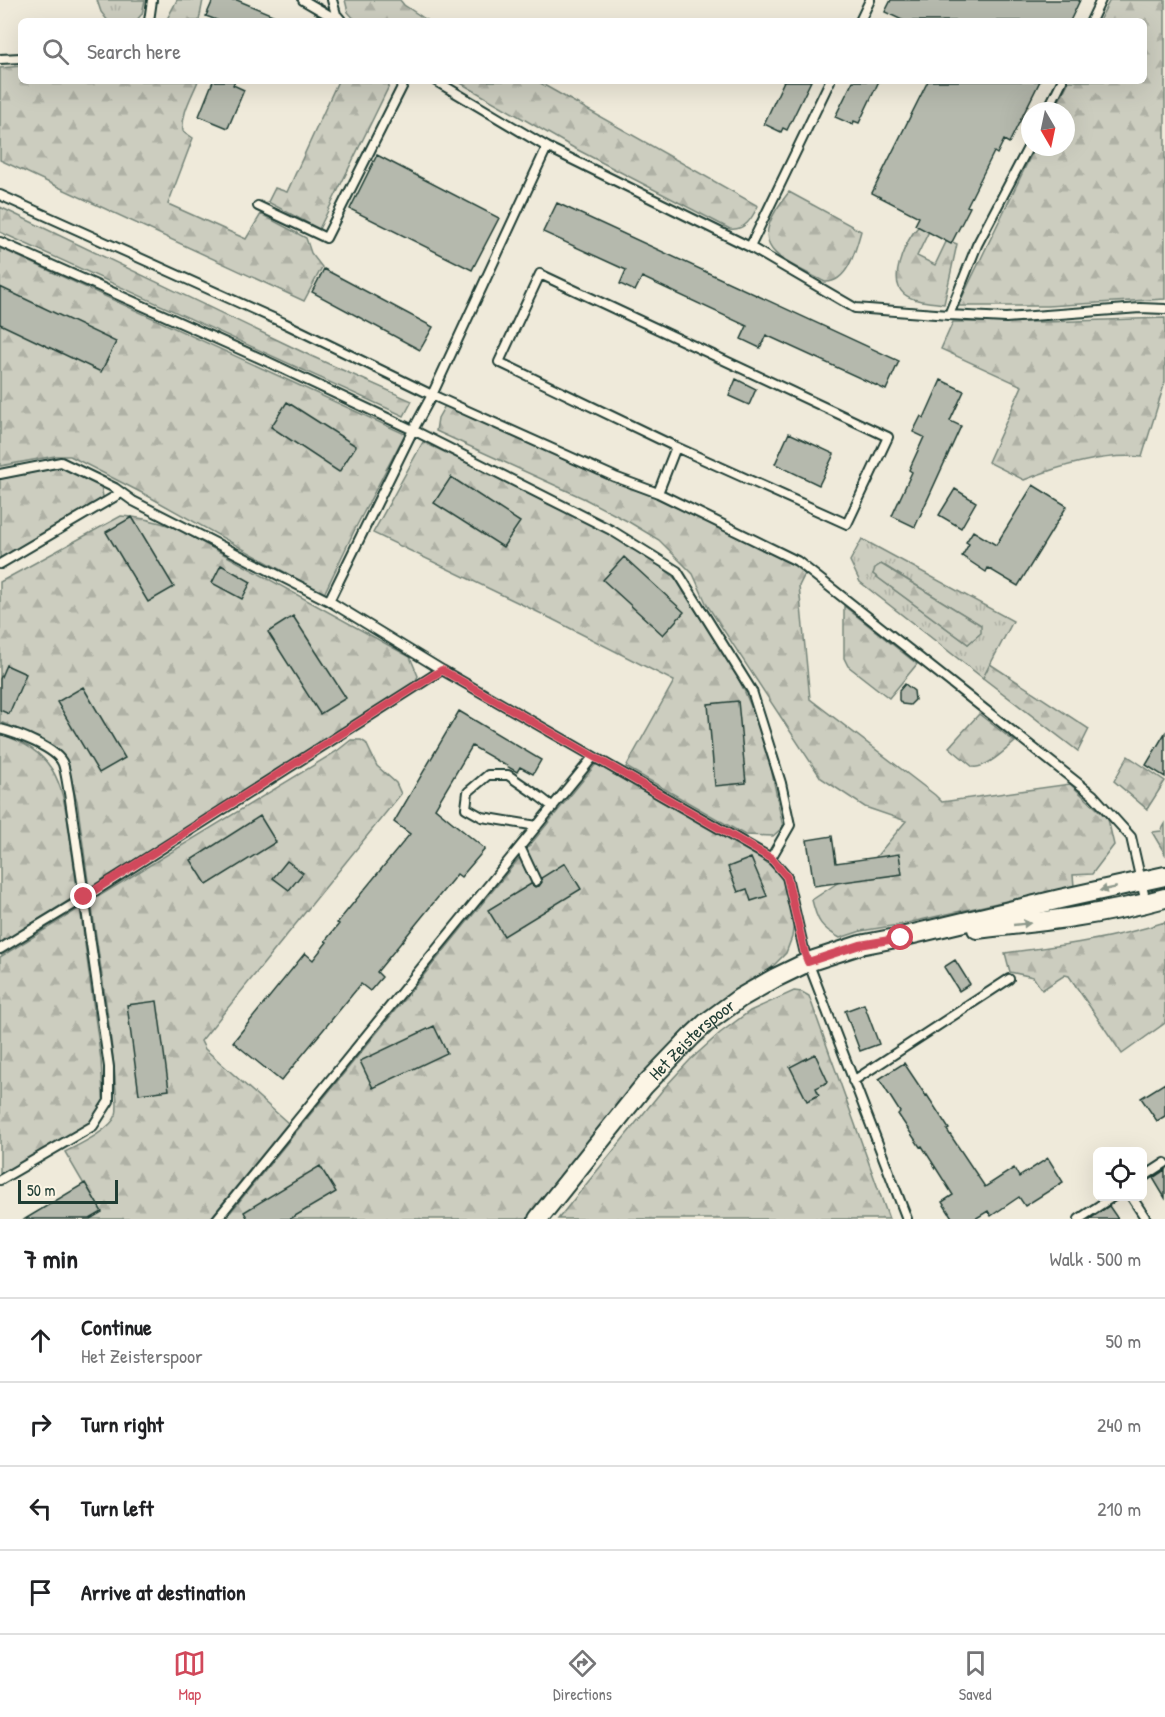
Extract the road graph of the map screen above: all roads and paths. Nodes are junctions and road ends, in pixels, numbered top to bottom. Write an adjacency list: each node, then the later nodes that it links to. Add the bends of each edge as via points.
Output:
1 (303, 0): 7 (lane)
2 (332, 0): 8 (lane)
3 (870, 0): 9 (lane)
4 (1101, 0): 10 (lane)
5 (153, 1): 6 (lane)
6 (150, 18)
7 (336, 18)
8 (339, 18)
9 (861, 18)
10 (1092, 18)
11 (18, 58): 12 (lane)
12 (0, 59)
13 (403, 84): 21 (lane, via 326,238)
14 (441, 84): 18 (lane)
15 (829, 84): 23 (lane)
16 (1060, 84): 17 (lane)
17 (1052, 102)
18 (547, 147): 23 (lane); 26 (lane)
19 (1024, 156): 25 (lane, via 977,245)
20 (0, 195): 26 (lane, via 284,323)
21 (258, 206)
22 (0, 242): 27 (lane)
23 (750, 247): 25 (lane, via 855,308)
24 (1165, 309): 25 (lane, via 1006,318)
25 (949, 315)
26 (432, 395): 27 (lane); 31 (lane)
27 (413, 430): 33 (lane); 40 (lane, via 611,530 677,571 752,691 790,825)
28 (676, 447): 28 (lane, via 499,362 540,274 888,437 847,525); 31 (lane)
29 (0, 474): 30 (lane, via 61,462)
30 (121, 492): 32 (lane); 33 (lane)
31 (658, 493): 43 (lane, via 797,561 1093,795 1131,837)
32 (0, 564)
33 (329, 601): 34 (lane)
34 (442, 670): 36 (lane); 44 (lane)
35 (0, 729): 44 (lane, via 45,747 62,761)
36 (593, 757): 37 (lane); 40 (lane)
37 (553, 807): 38 (lane); 38 (lane, via 508,775 488,775 468,792 466,808 482,818)
38 (537, 826): 39 (lane)
39 (520, 847): 42 (lane); 57 (lane)
40 (771, 858): 49 (lane, via 787,877)
41 (1165, 876): 43 (street, Het Zeisterspoor)
42 (536, 881)
43 (1142, 881): 46 (lane); 47 (street, Het Zeisterspoor, one-way to 47)
44 (84, 897): 48 (lane); 54 (lane, via 109,1067 109,1101 93,1126)
45 (1165, 898): 46 (street, Het Zeisterspoor)
46 (1146, 904): 47 (street, Het Zeisterspoor, one-way to 46, via 1062,919)
47 (901, 938): 49 (street, Het Zeisterspoor, via 860,945)
48 (0, 949)
49 (808, 962): 51 (lane); 58 (street, Het Zeisterspoor, via 740,998 691,1037 644,1086)
50 (1009, 979): 51 (lane)
51 (853, 1081): 59 (lane)
52 (1165, 1162): 53 (lane)
53 (1147, 1175)
54 (0, 1180)
55 (1108, 1201): 60 (lane)
56 (1134, 1201): 61 (lane)
57 (217, 1219)
58 (538, 1219)
59 (907, 1219)
60 (1079, 1219)
61 (1146, 1219)

